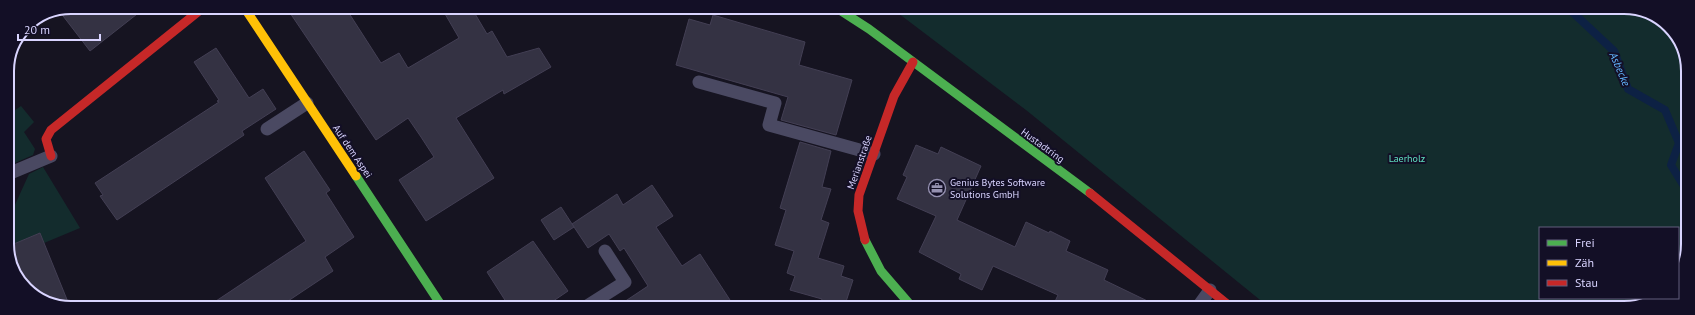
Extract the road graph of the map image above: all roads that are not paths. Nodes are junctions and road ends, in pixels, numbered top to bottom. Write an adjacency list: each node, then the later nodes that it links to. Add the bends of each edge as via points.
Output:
1 (195, 14): 9 (street, via 51,130 46,139)
2 (249, 14): 6 (street, Auf dem Aspei)
3 (846, 14): 4 (street, Hustadtring)
4 (913, 62): 8 (street, Merianstraße, via 894,96); 12 (street, Hustadtring, via 1072,180)
5 (699, 82): 8 (lane, via 775,103 769,125)
6 (307, 103): 7 (lane); 13 (street, Auf dem Aspei)
7 (267, 129)
8 (874, 154): 15 (street, Merianstraße, via 859,195 859,224 875,263)
9 (51, 156): 10 (lane)
10 (14, 171)
11 (605, 251): 14 (lane, via 624,282)
12 (1210, 290): 16 (lane); 17 (street, Hustadtring)
13 (438, 301)
14 (595, 301)
15 (906, 301)
16 (1202, 301)
17 (1223, 301)

